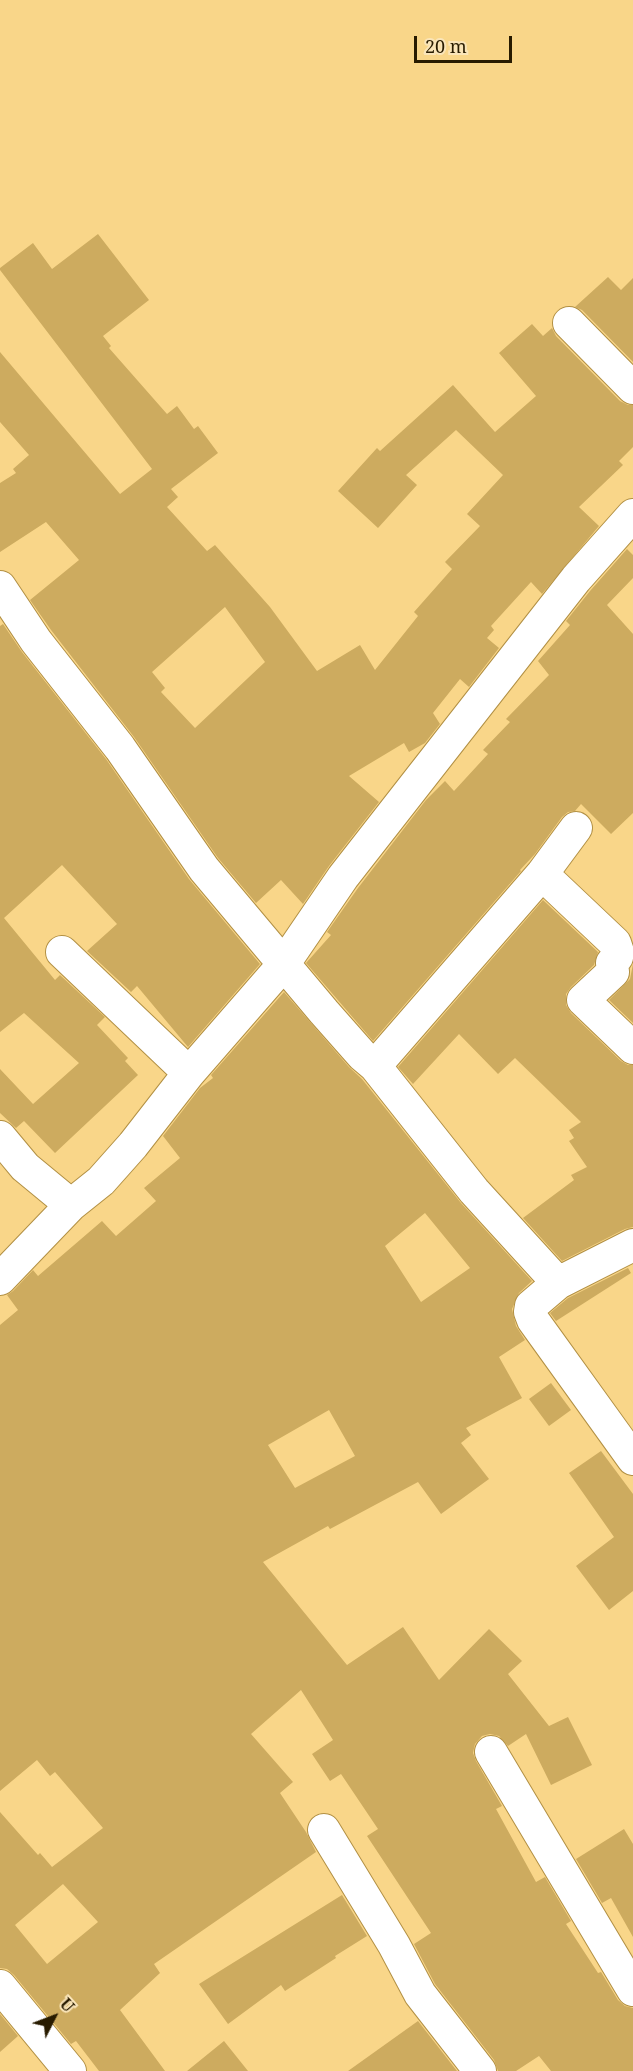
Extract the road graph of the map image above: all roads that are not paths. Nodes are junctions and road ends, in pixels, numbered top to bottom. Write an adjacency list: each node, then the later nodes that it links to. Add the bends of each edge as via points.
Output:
1 (569, 323): 2 (street)
2 (633, 388)
3 (633, 515): 8 (street, via 576,579 343,877)
4 (0, 587): 8 (street, via 36,641 120,747 204,869)
5 (576, 828): 6 (street)
6 (542, 874): 9 (street, via 615,943 618,952 612,963 613,972 583,1000); 10 (street)
7 (62, 952): 11 (street)
8 (283, 965): 10 (street); 11 (street)
9 (633, 1048)
10 (375, 1066): 16 (street, via 474,1191)
11 (189, 1072): 13 (street, via 101,1181)
12 (0, 1137): 13 (street, via 25,1167)
13 (71, 1205): 15 (street)
14 (633, 1245): 16 (street)
15 (0, 1279)
16 (558, 1282): 17 (street, via 531,1306 533,1320)
17 (633, 1459)
18 (491, 1752): 21 (street)
19 (324, 1830): 23 (street, via 420,1994)
20 (0, 1986): 22 (street)
21 (633, 1990)
22 (70, 2071)
23 (480, 2071)

